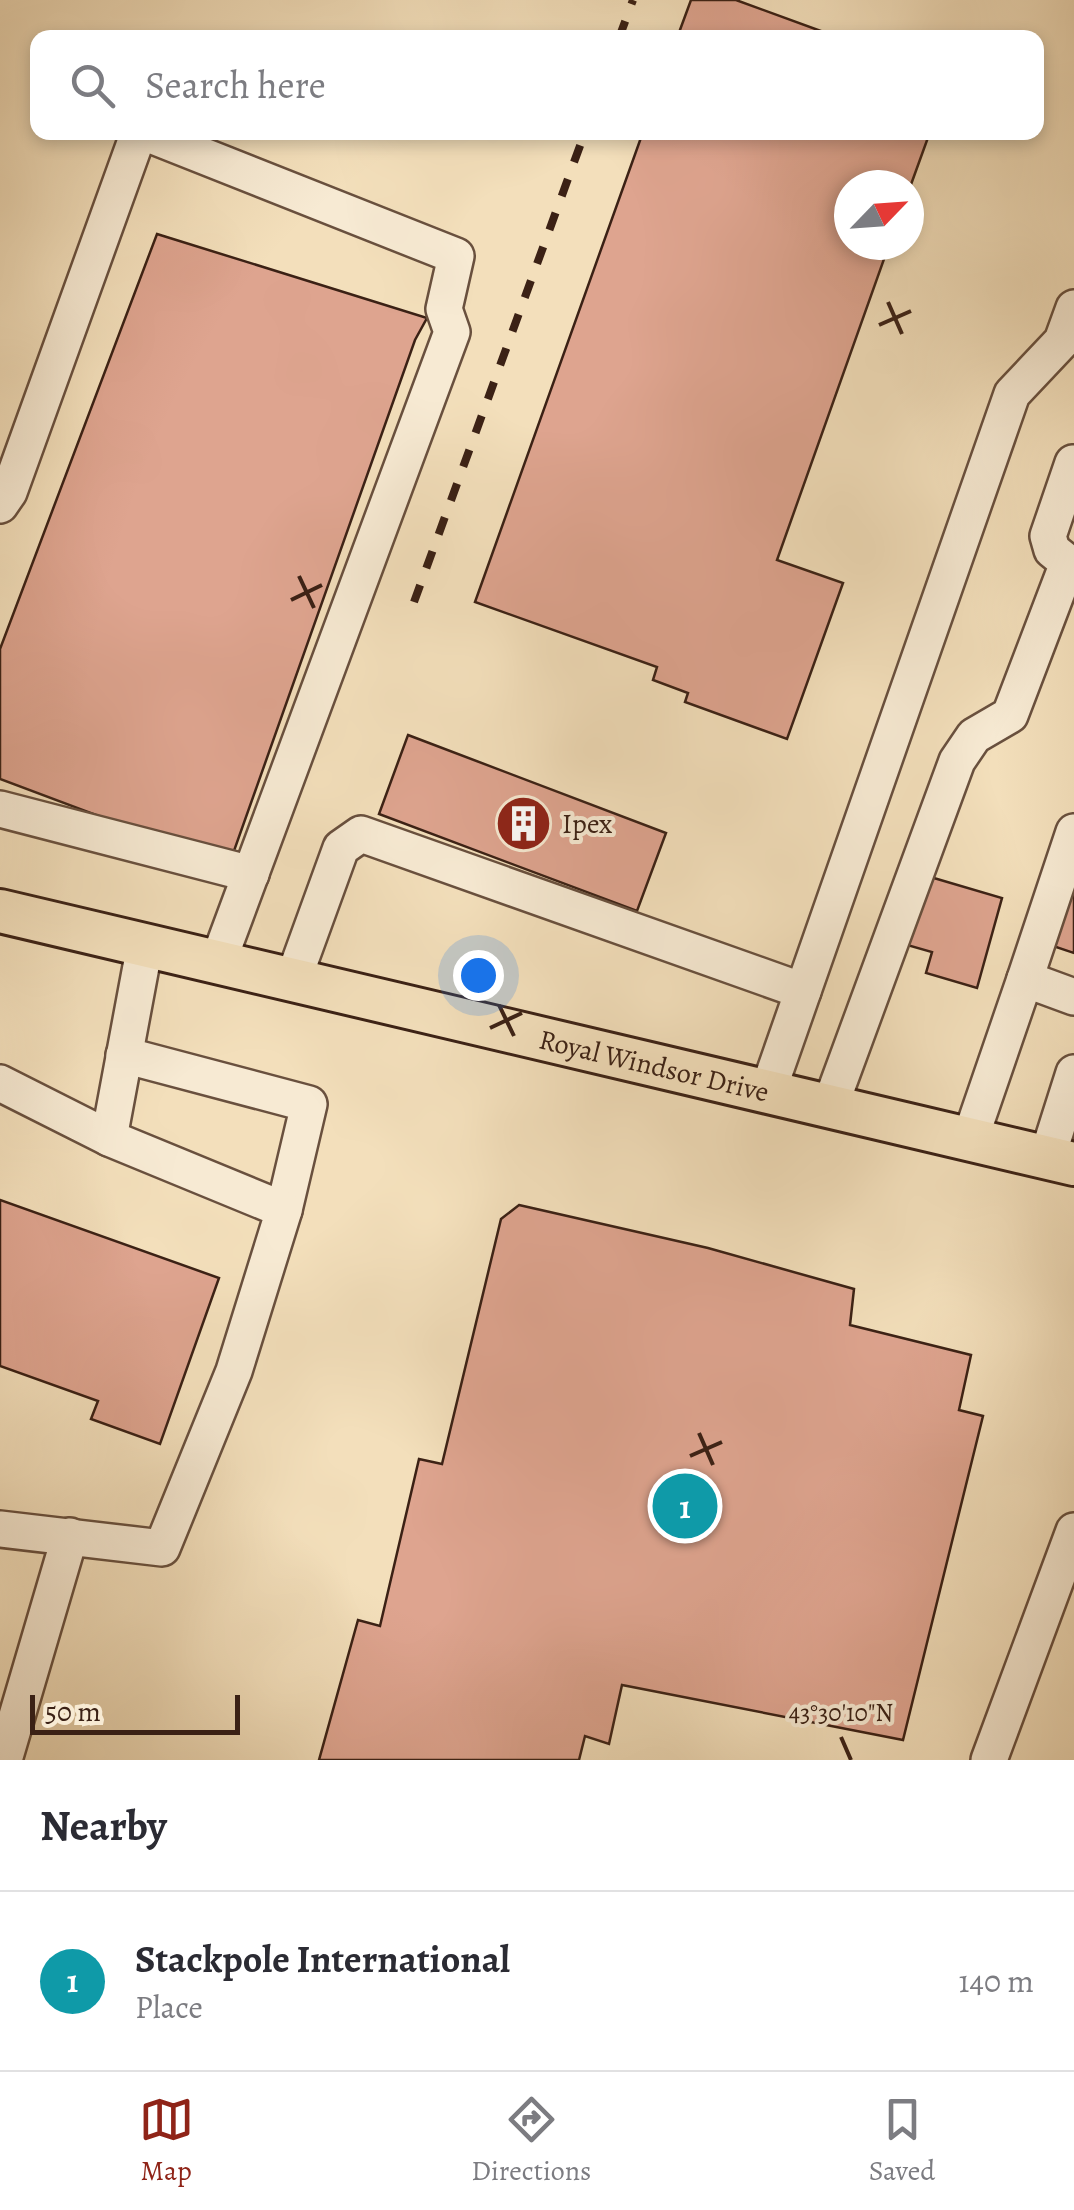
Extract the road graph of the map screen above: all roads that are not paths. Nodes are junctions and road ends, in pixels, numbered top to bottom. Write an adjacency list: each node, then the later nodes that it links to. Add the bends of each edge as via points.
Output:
1 (138, 140): 5 (lane)
2 (161, 140): 8 (lane, via 456,256 444,309 452,332)
3 (1074, 308): 14 (lane, via 1062,341 1012,394)
4 (1073, 463): 20 (lane, via 1048,536 1052,550 1068,563 1010,715 974,736 957,761)
5 (0, 505)
6 (0, 809): 8 (lane)
7 (1074, 832): 12 (lane)
8 (250, 874): 11 (lane)
9 (0, 911): 10 (main road, Royal Windsor Drive)
10 (145, 945): 11 (main road, Royal Windsor Drive); 16 (lane)
11 (218, 962): 13 (main road, Royal Windsor Drive)
12 (1025, 979): 15 (lane); 22 (lane)
13 (294, 980): 14 (lane, via 341,848 361,834); 19 (main road, Royal Windsor Drive)
14 (804, 990): 19 (lane)
15 (1074, 997)
16 (124, 1055): 21 (lane); 24 (lane, via 310,1104)
17 (1074, 1073): 23 (lane)
18 (0, 1083): 21 (lane)
19 (768, 1091): 20 (main road, Royal Windsor Drive)
20 (830, 1106): 22 (main road, Royal Windsor Drive)
21 (110, 1138): 24 (lane)
22 (970, 1139): 23 (main road, Royal Windsor Drive)
23 (1060, 1161)
24 (284, 1210): 27 (lane, via 234,1371 162,1548)
25 (0, 1530): 27 (lane)
26 (1074, 1531): 29 (lane)
27 (70, 1536): 28 (lane)
28 (4, 1760)
29 (989, 1760)

